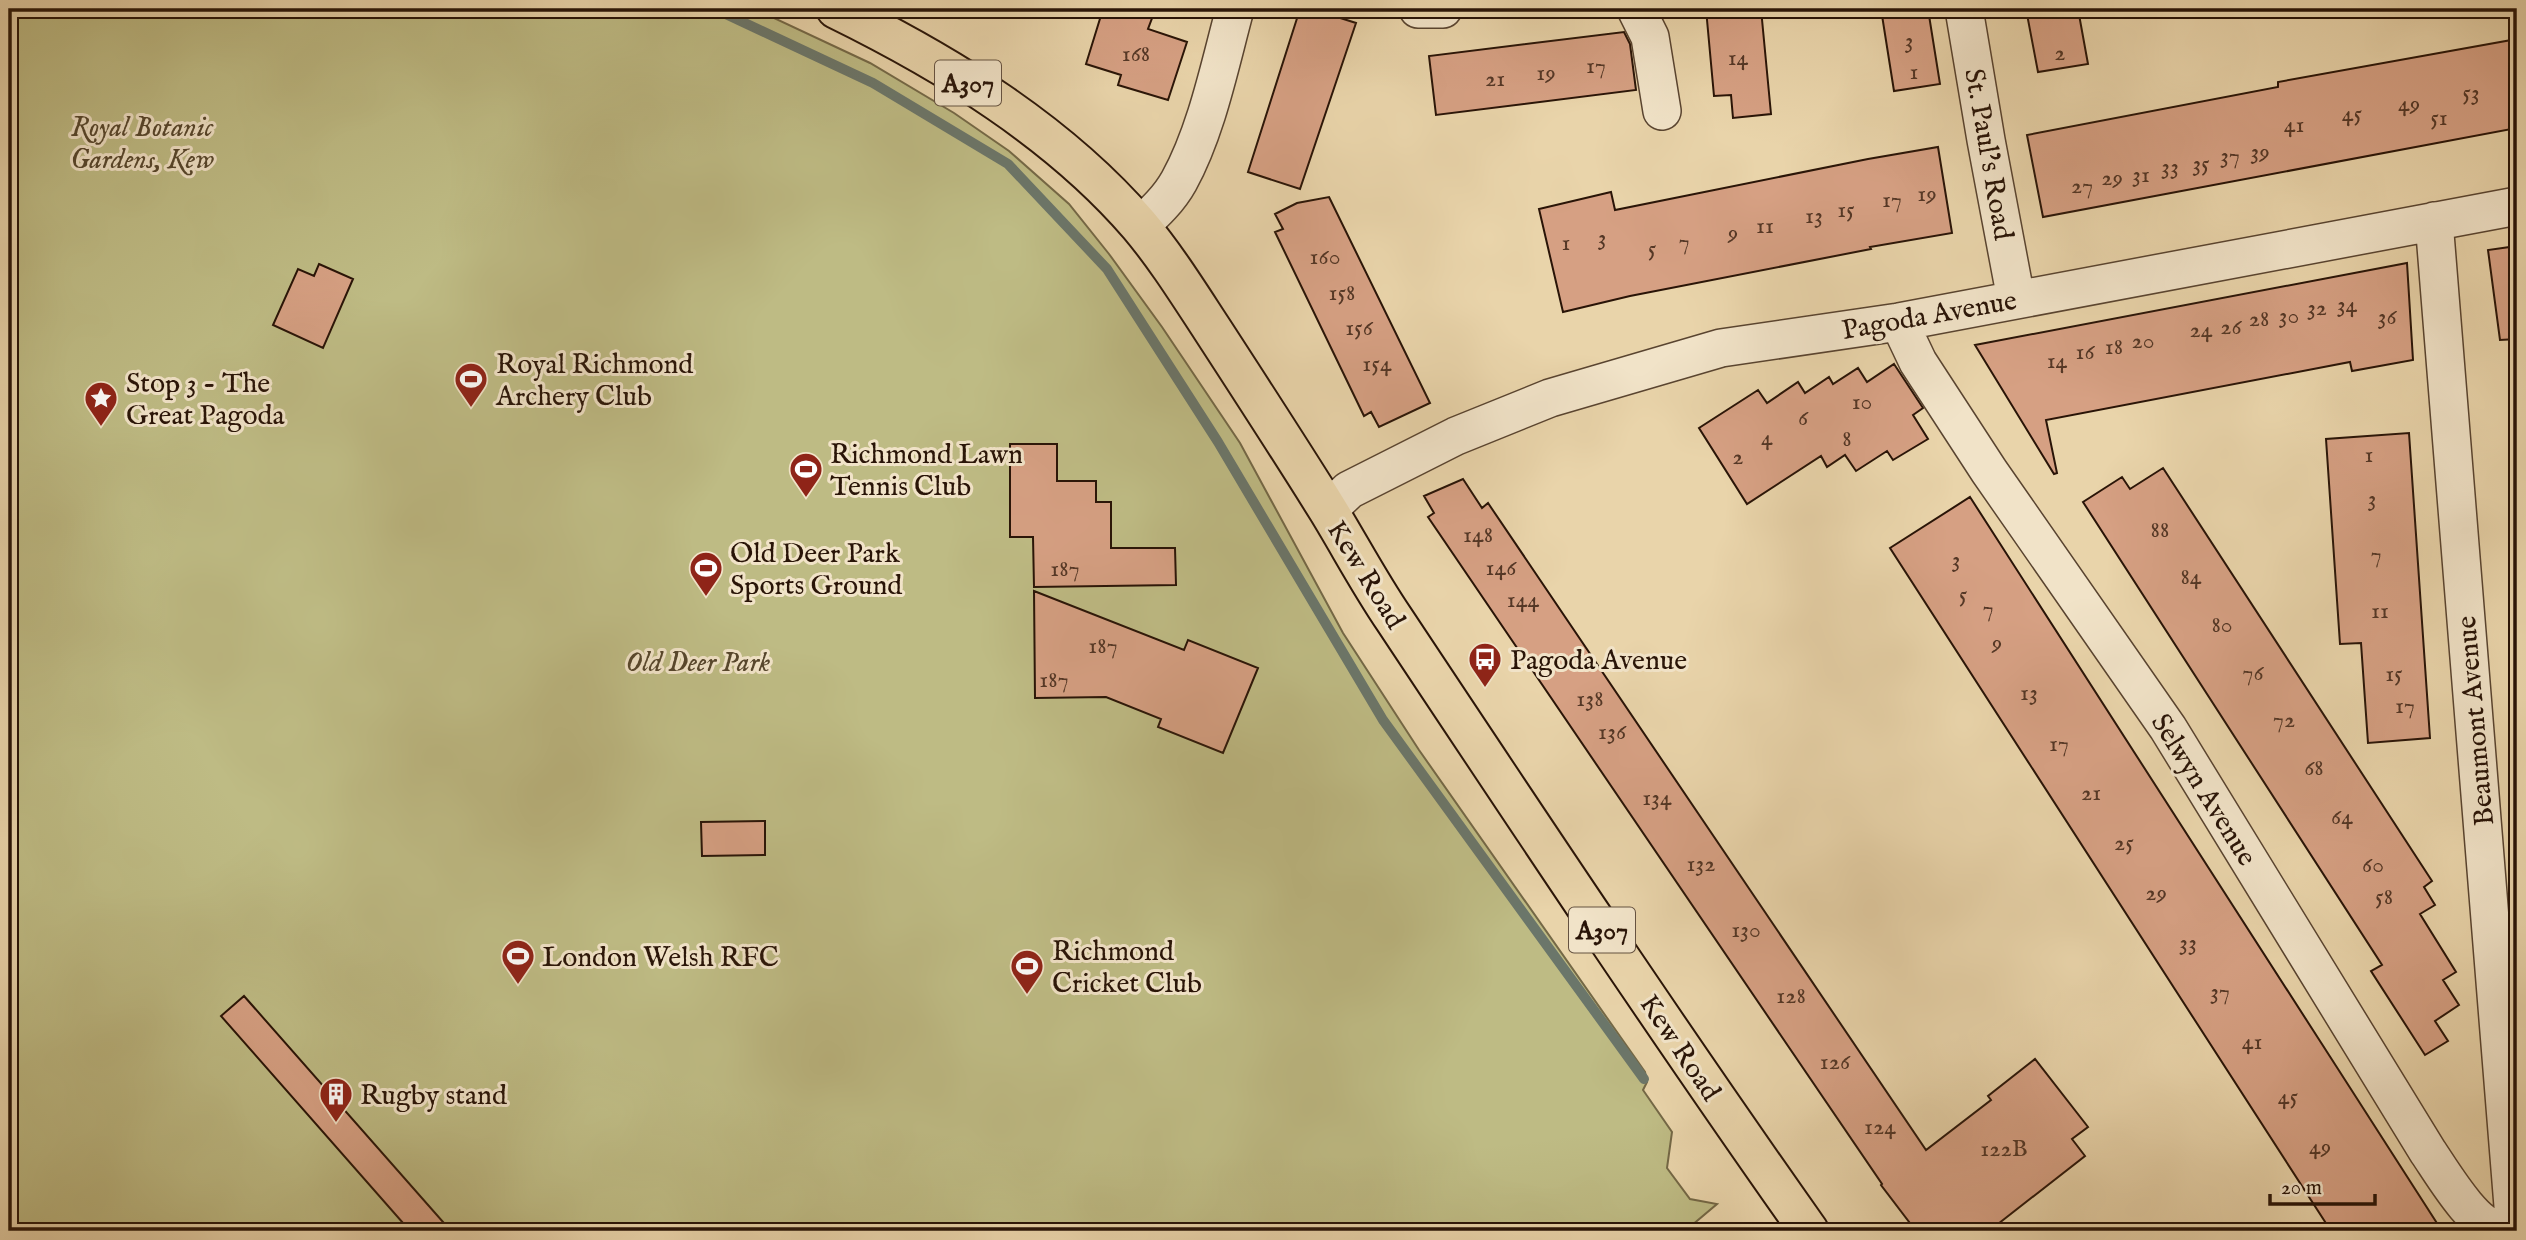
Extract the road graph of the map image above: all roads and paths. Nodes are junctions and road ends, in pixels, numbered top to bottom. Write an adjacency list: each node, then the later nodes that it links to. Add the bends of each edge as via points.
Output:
1 (836, 9): 10 (main road, Kew Road / A307, via 957,76 1028,124 1079,165)
2 (1235, 9): 10 (street, via 1187,163 1166,200)
3 (1418, 9): 4 (street)
4 (1443, 9)
5 (1636, 9): 7 (street, via 1650,37)
6 (1965, 9): 11 (street, St. Paul’s Road)
7 (1662, 111)
8 (2517, 206): 9 (street, Pagoda Avenue)
9 (2434, 221): 11 (street, Pagoda Avenue); 14 (street, Beaumont Avenue)
10 (1140, 226): 13 (main road, Kew Road / A307)
11 (2016, 299): 12 (street, Pagoda Avenue)
12 (1899, 322): 13 (street, Pagoda Avenue, via 1721,348 1550,398 1456,436 1349,490); 14 (street, Selwyn Avenue, via 1918,362 1989,471 2168,728 2428,1152 2476,1218 2487,1226)
13 (1328, 510): 15 (main road, Kew Road / A307, via 1437,685)
14 (2514, 1226)
15 (1809, 1231)

